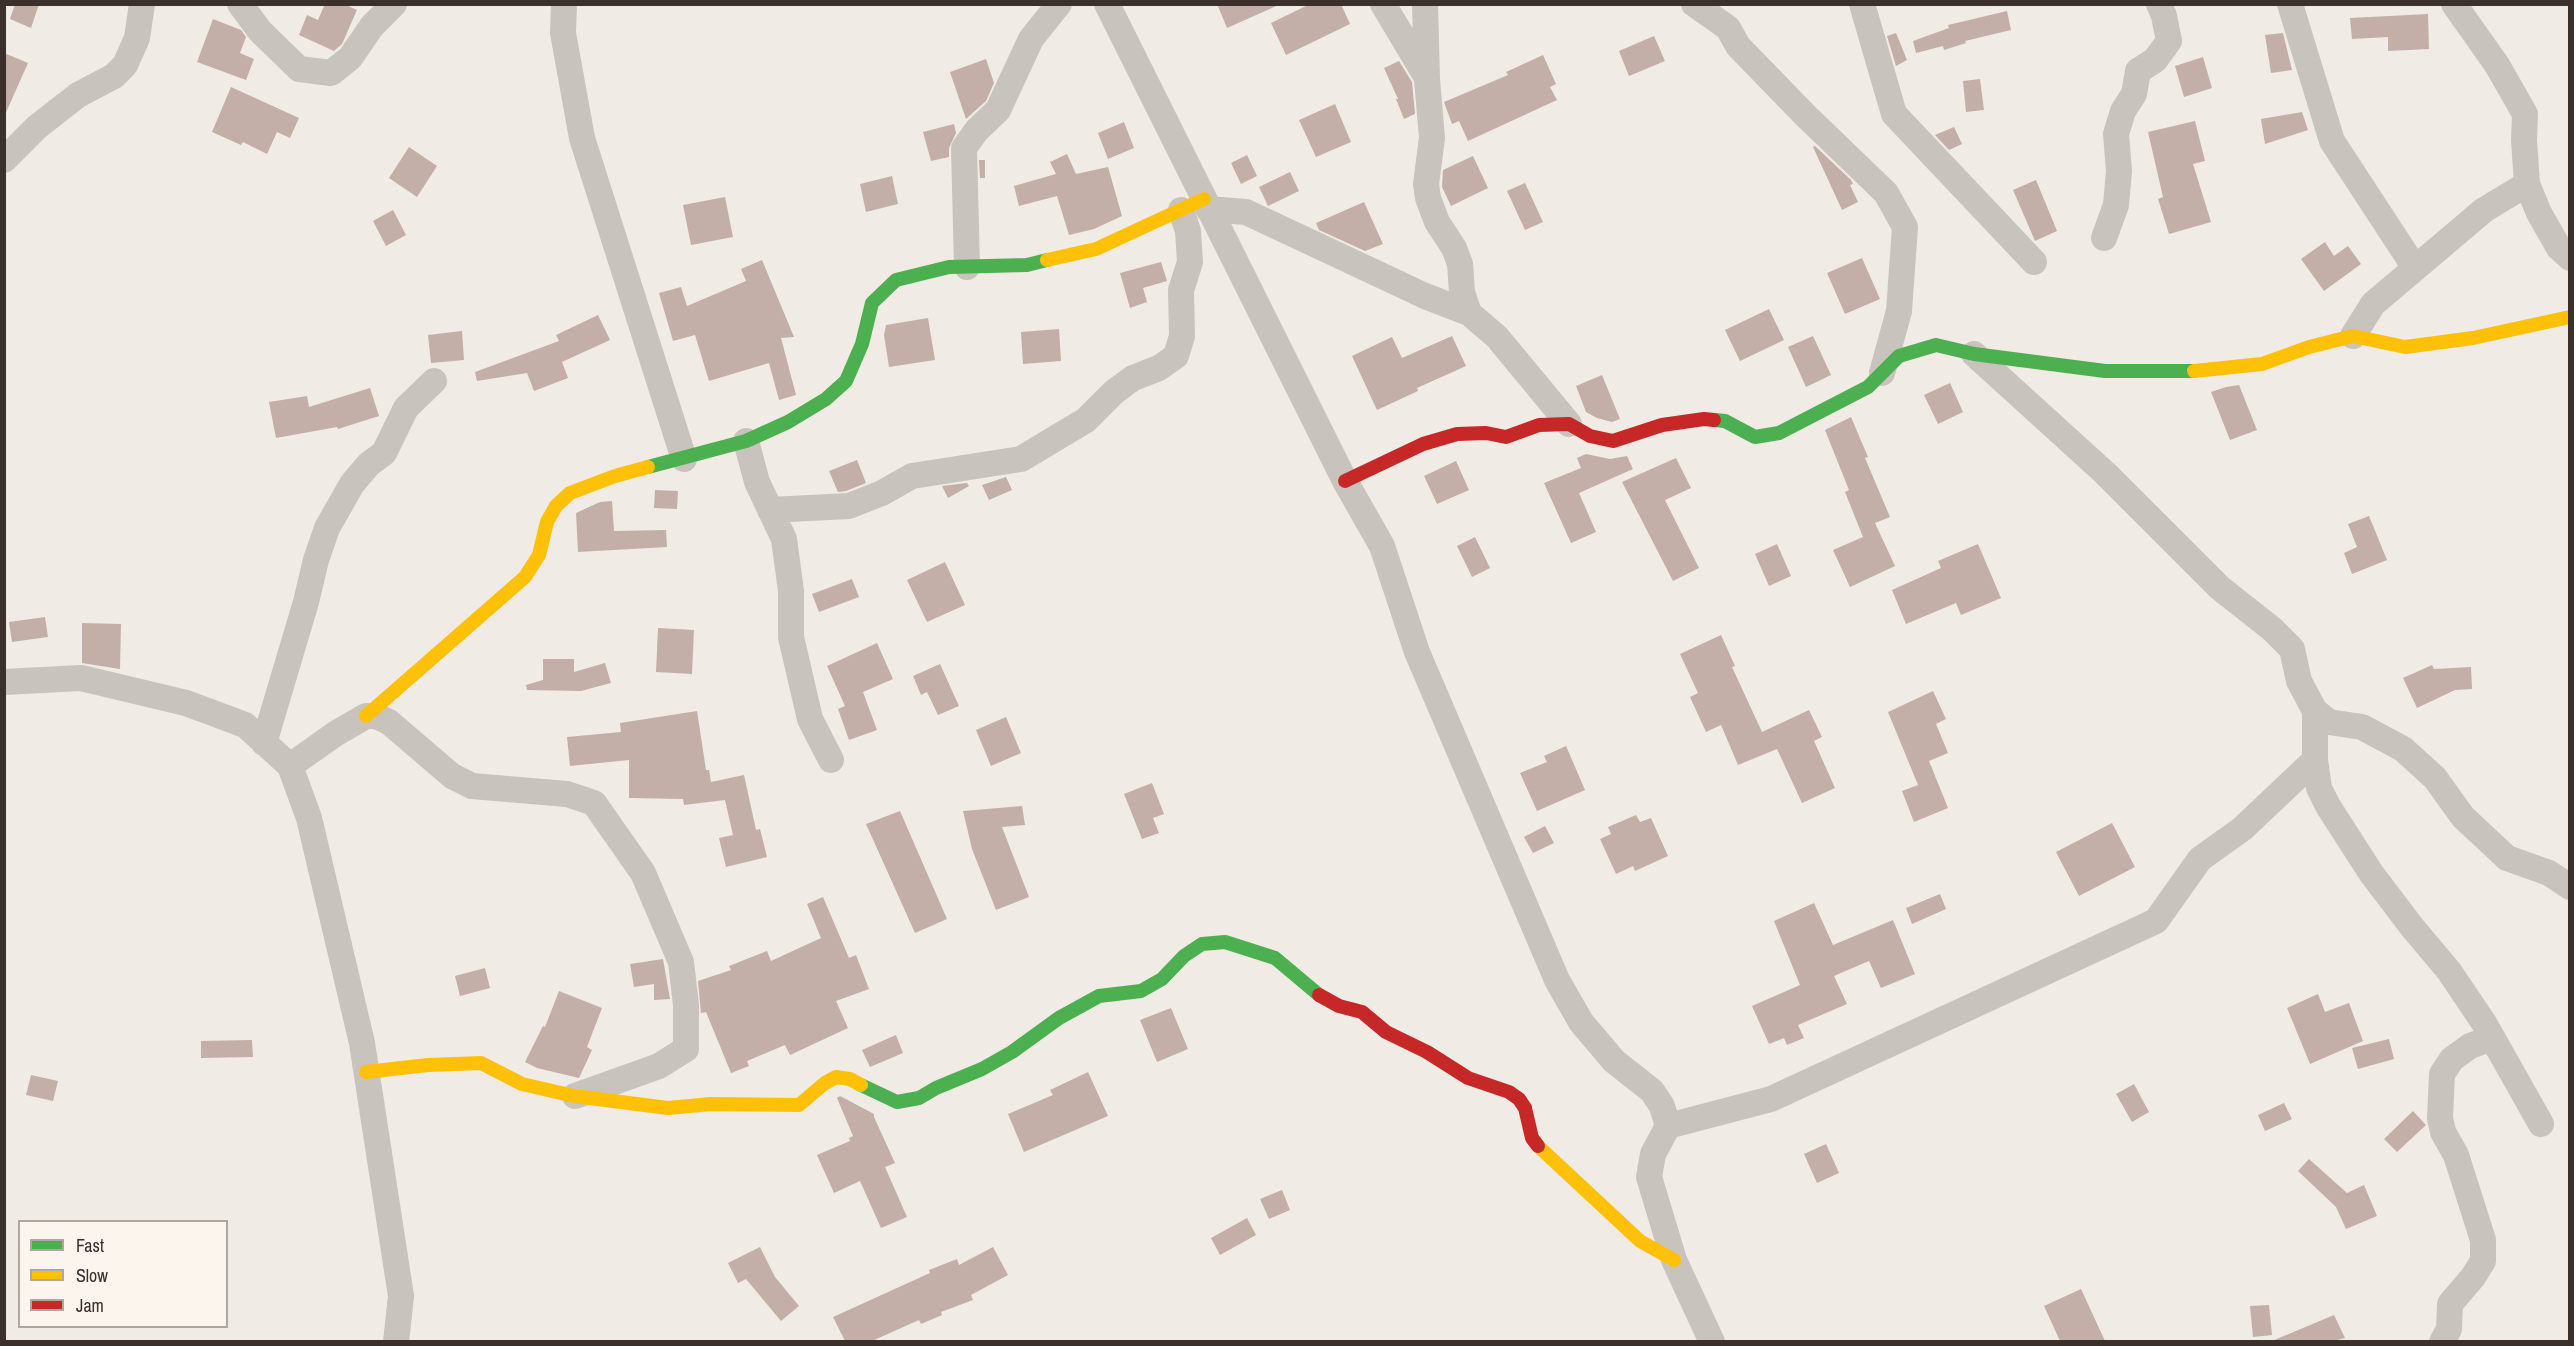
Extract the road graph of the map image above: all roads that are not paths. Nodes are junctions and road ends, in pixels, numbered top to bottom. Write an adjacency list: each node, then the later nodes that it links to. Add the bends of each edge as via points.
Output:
1 (142, 4): 15 (street, via 137,38 125,65 53,114)
2 (240, 4): 3 (street, via 260,32 299,69 331,73 350,58 372,26)
3 (394, 4)
4 (564, 4): 32 (street, via 562,33 582,138)
5 (1059, 4): 22 (street, via 1031,39 998,110 964,148)
6 (1107, 4): 17 (street)
7 (1383, 4): 14 (street)
8 (1425, 4): 14 (street)
9 (1694, 4): 28 (street, via 1728,28 1738,46 1886,193 1905,226 1899,311)
10 (1862, 4): 21 (street, via 1894,114)
11 (2159, 4): 19 (street, via 2169,42 2155,60 2138,71 2134,94 2123,111 2116,134 2116,205)
12 (2290, 4): 23 (street, via 2332,141)
13 (2454, 4): 16 (street, via 2525,114)
14 (1427, 79): 24 (street, via 1432,138 1428,198 1460,264 1462,292)
15 (4, 160)
16 (2527, 184): 20 (street, via 2559,248); 23 (street, via 2484,210)
17 (1206, 204): 18 (street); 24 (street, via 1246,212); 33 (street)
18 (1181, 210): 22 (street, via 1096,249 1027,265); 34 (street, via 1188,231 1190,262 1181,290 1182,336 1176,356 1133,378 1086,420 1021,459 912,477 849,506)
19 (2104, 238)
20 (2570, 258)
21 (2034, 262)
22 (967, 267): 31 (street, via 949,267 896,280 872,303 862,344 846,381 826,399 788,422)
23 (2415, 268): 26 (street, via 2373,304)
24 (1469, 313): 30 (street, via 1497,337)
25 (2570, 317): 26 (street, via 2494,334 2405,347)
26 (2353, 336): 27 (street, via 2262,364 2195,371 2105,371)
27 (1974, 354): 28 (street, via 1936,345 1899,356); 36 (street, via 2105,472 2220,588 2272,628 2292,649 2299,681)
28 (1882, 373): 30 (street, via 1868,387 1779,434 1755,437 1725,420 1704,418 1662,424 1613,441 1590,436)
29 (434, 381): 38 (street, via 406,408 384,453 352,484 327,528)
30 (1569, 424): 33 (street, via 1539,425 1506,437 1457,434 1423,444)
31 (746, 441): 32 (street); 34 (street, via 757,482)
32 (684, 459): 37 (street, via 615,476 570,493 547,522 539,555 525,577)
33 (1345, 482): 47 (street, via 1382,546 1417,652 1557,980 1581,1022 1614,1061 1652,1091)
34 (770, 510): 39 (street, via 784,539 791,591 791,637 810,719)
35 (4, 682): 38 (street, via 81,678 151,694 245,725)
36 (2315, 711): 40 (street); 42 (street, via 2329,722 2362,727 2403,749 2435,778 2463,817 2507,858 2549,873)
37 (366, 716): 41 (street); 45 (street, via 389,722 452,777 472,786 567,794 594,803 643,873 681,962 687,1005 686,1049 659,1066)
38 (264, 743): 41 (street)
39 (831, 760)
40 (2315, 760): 43 (street, via 2319,788 2345,835 2449,971); 47 (street, via 2242,829 2200,859 2156,921 1771,1099)
41 (290, 766): 44 (street, via 323,871)
42 (2570, 887)
43 (2492, 1038): 46 (street); 51 (street, via 2470,1046 2452,1059 2442,1074 2443,1132 2456,1155 2483,1240 2483,1261 2450,1304 2449,1329)
44 (366, 1072): 45 (street, via 481,1064 522,1084); 49 (street, via 402,1296)
45 (574, 1096): 48 (street, via 668,1108 711,1104 789,1107 799,1105 836,1077 850,1079 897,1102 919,1098 1012,1052 1059,1018 1099,996 1142,991 1202,944 1225,942 1275,958 1312,992 1362,1012 1386,1032 1468,1078 1514,1095 1524,1108 1538,1146 1640,1241)
46 (2541, 1124)
47 (1668, 1126): 48 (street, via 1653,1154 1649,1177)
48 (1674, 1260): 50 (street)
49 (396, 1341)
50 (1712, 1341)
51 (2442, 1341)

